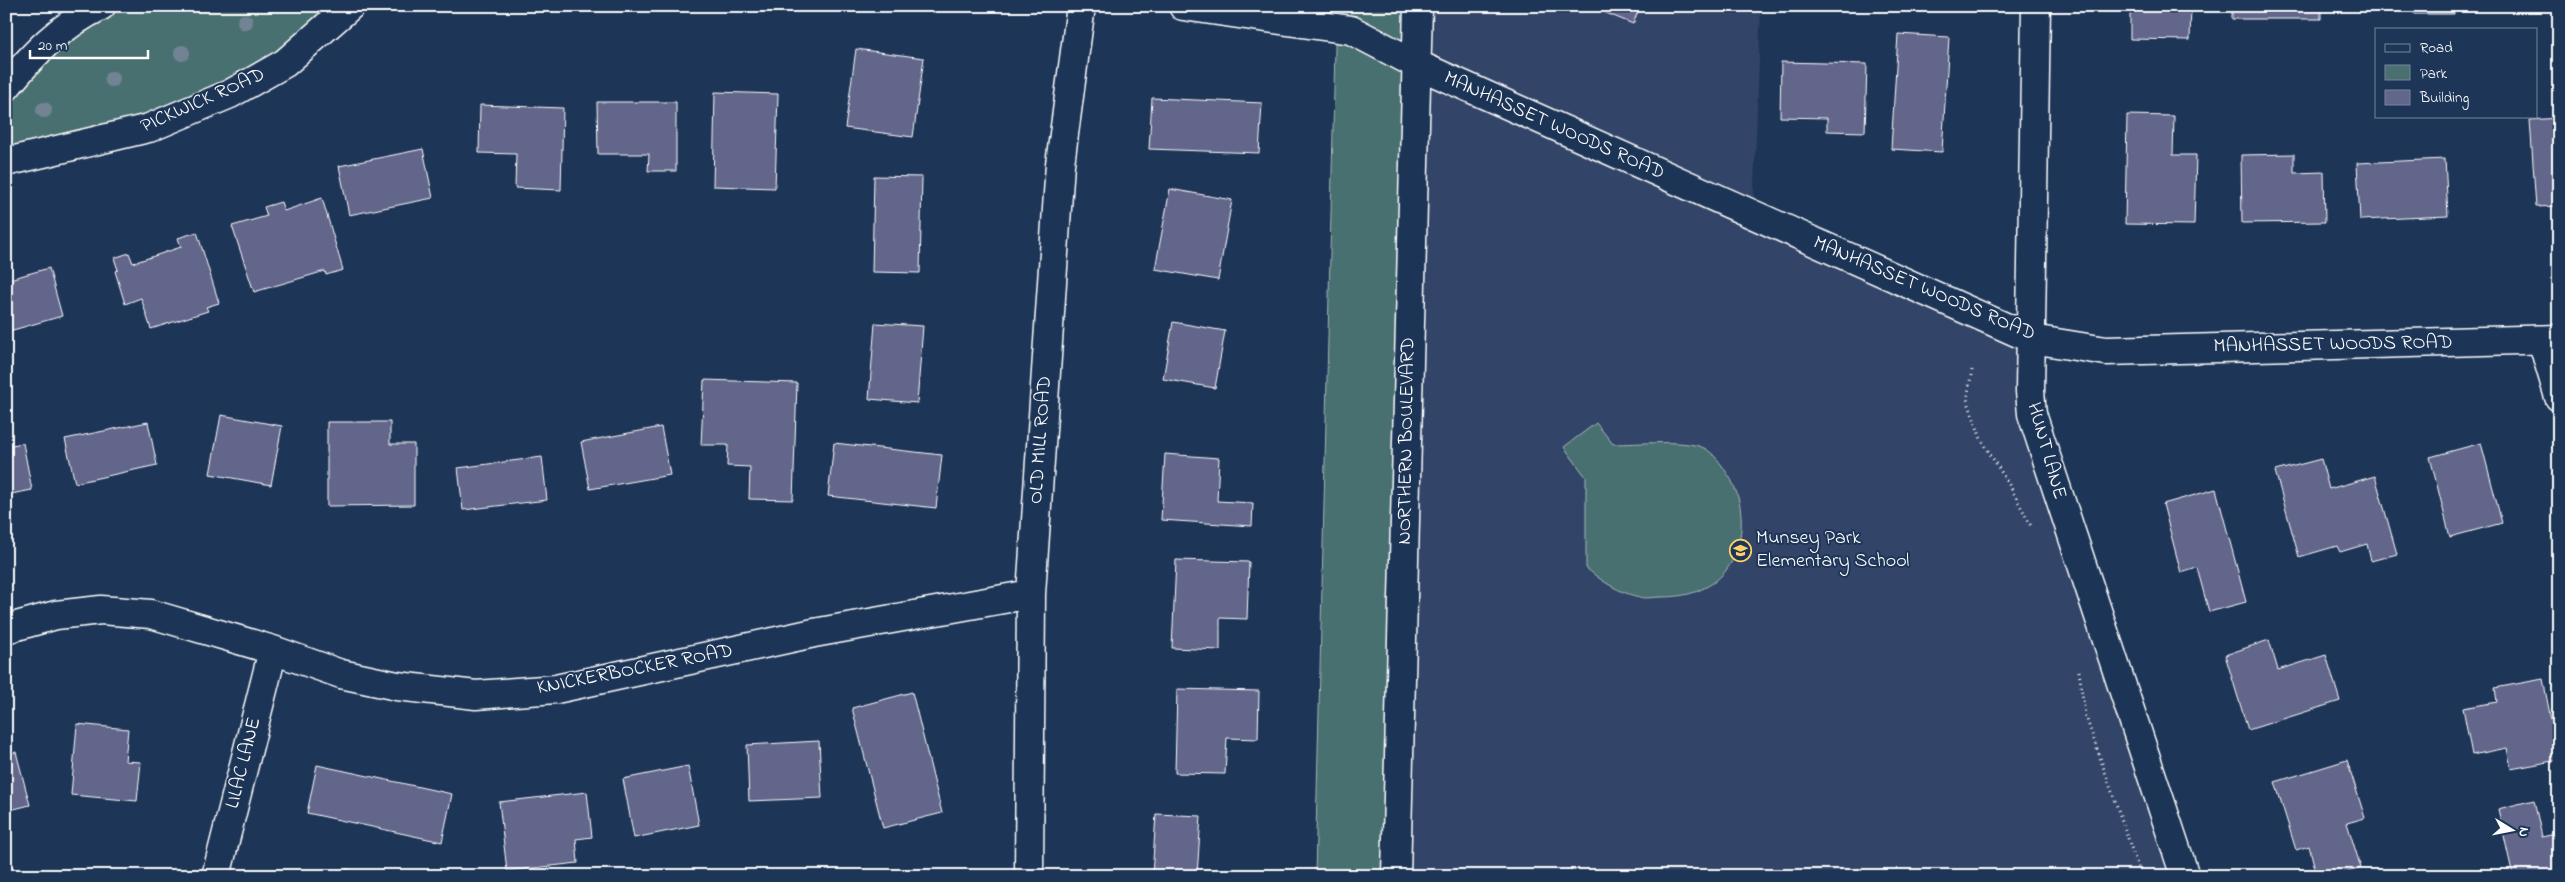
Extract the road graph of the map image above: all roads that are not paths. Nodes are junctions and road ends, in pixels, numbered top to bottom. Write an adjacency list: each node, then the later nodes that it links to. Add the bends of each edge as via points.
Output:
1 (101, 6): 8 (street, via 76,18 38,50)
2 (350, 6): 9 (street, PICKWICK ROAD, via 285,63 230,94 149,128)
3 (1081, 6): 13 (street, OLD MILL ROAD, via 1060,164)
4 (1183, 6): 7 (street, via 1352,30)
5 (1418, 6): 7 (street, NORTHERN BOULEVARD)
6 (2036, 6): 10 (street, HUNT LANE)
7 (1416, 64): 10 (street, MANHASSET WOODS ROAD); 18 (street, NORTHERN BOULEVARD)
8 (6, 87)
9 (6, 162)
10 (2032, 338): 11 (street, MANHASSET WOODS ROAD, via 2106,351); 19 (street, HUNT LANE, via 2031,403 2036,428)
11 (2550, 340): 12 (street)
12 (2559, 397)
13 (1031, 594): 15 (street, KNICKERBOCKER ROAD, via 814,633 556,689 476,694 397,686 341,674); 17 (street, OLD MILL ROAD)
14 (6, 630): 15 (street, KNICKERBOCKER ROAD, via 56,615 109,611 151,614)
15 (273, 650): 16 (street, LILAC LANE)
16 (216, 876)
17 (1028, 876)
18 (1396, 876)
19 (2185, 876)

